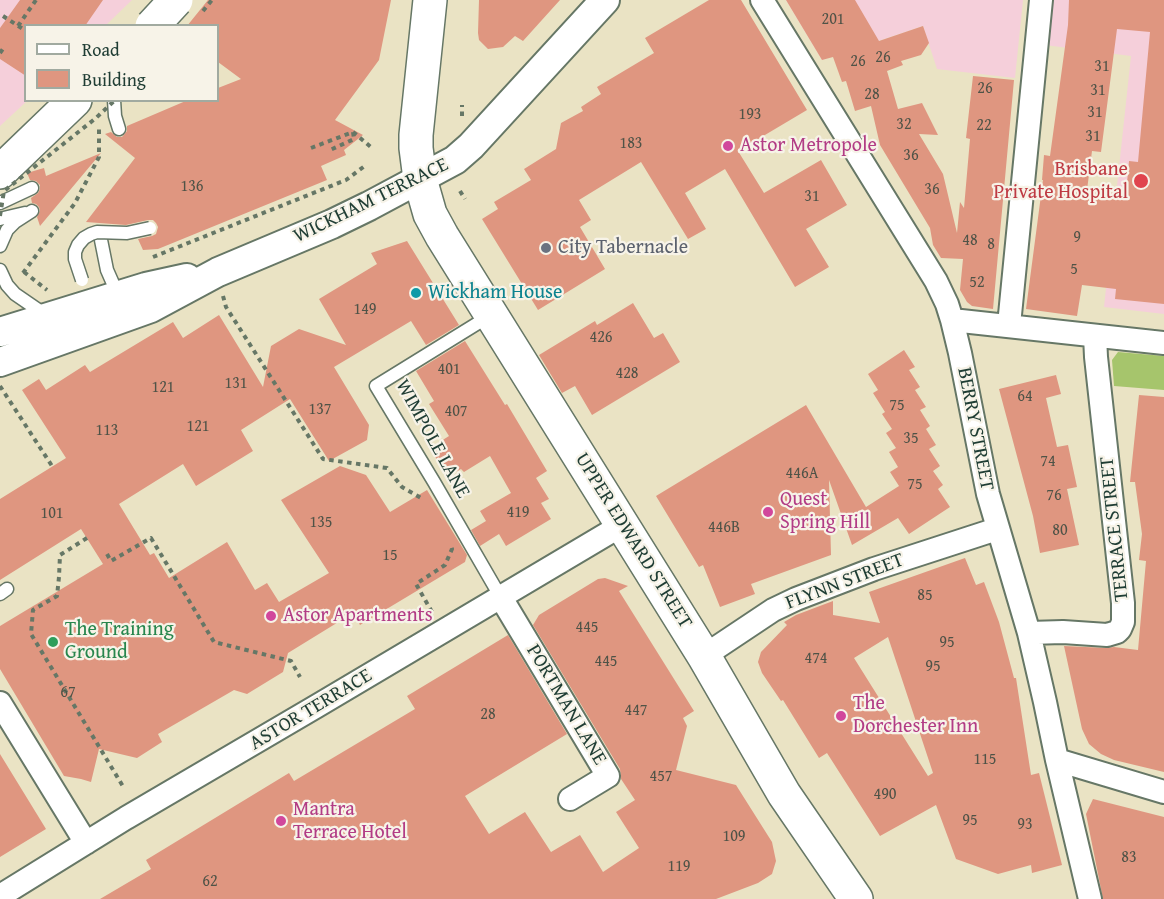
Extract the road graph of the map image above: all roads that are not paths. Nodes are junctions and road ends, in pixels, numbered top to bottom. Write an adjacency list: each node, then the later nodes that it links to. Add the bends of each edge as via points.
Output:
1 (176, 0): 6 (main road, bridge)
2 (430, 0): 10 (main road, UPPER EDWARD STREET, via 416,135)
3 (605, 0): 10 (street, WICKHAM TERRACE, via 471,147)
4 (762, 0): 22 (street, BERRY STREET, via 936,281)
5 (1041, 0): 23 (street)
6 (154, 24)
7 (114, 102): 9 (lane)
8 (87, 110): 12 (main road)
9 (119, 129)
10 (420, 178): 18 (street, WICKHAM TERRACE, via 332,224); 20 (main road, UPPER EDWARD STREET, via 436,226)
11 (32, 188): 12 (lane)
12 (1, 192)
13 (0, 217): 16 (lane, via 32,211 7,230)
14 (150, 228): 19 (lane, bridge, via 127,233 97,232 84,238 75,259)
15 (101, 240): 19 (lane, via 107,270)
16 (0, 246)
17 (0, 270): 21 (lane, via 15,294)
18 (218, 272): 19 (street, WICKHAM TERRACE, via 146,287); 27 (street, WICKHAM TERRACE, via 151,308)
19 (94, 291): 21 (street, WICKHAM TERRACE)
20 (492, 314): 28 (main road, UPPER EDWARD STREET); 30 (lane, WIMPOLE LANE, via 376,386)
21 (48, 317): 24 (street, WICKHAM TERRACE)
22 (952, 320): 23 (street); 29 (street, BERRY STREET)
23 (1009, 325): 25 (street)
24 (0, 332)
25 (1095, 336): 26 (street); 31 (street, TERRACE STREET, via 1124,616 1120,629 1107,635)
26 (1164, 343)
27 (0, 362)
28 (622, 525): 30 (street, ASTOR TERRACE); 32 (main road, UPPER EDWARD STREET)
29 (997, 529): 31 (street, BERRY STREET); 32 (street, FLYNN STREET, via 796,599)
30 (500, 596): 36 (street, PORTMAN LANE, via 608,776); 37 (street, ASTOR TERRACE)
31 (1029, 633): 34 (street, BERRY STREET)
32 (704, 656): 39 (main road, UPPER EDWARD STREET, via 784,794)
33 (0, 703): 37 (street)
34 (1057, 760): 35 (street); 40 (street, BERRY STREET)
35 (1164, 792)
36 (570, 799)
37 (86, 843): 38 (street, ASTOR TERRACE)
38 (0, 896)
39 (856, 899)
40 (1090, 899)

